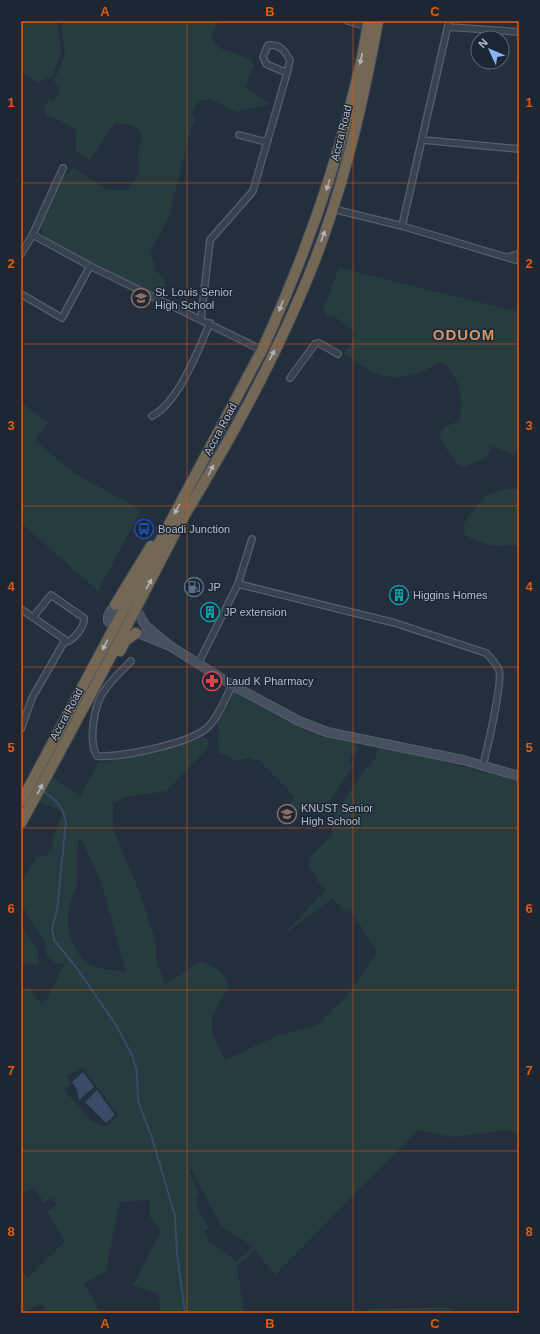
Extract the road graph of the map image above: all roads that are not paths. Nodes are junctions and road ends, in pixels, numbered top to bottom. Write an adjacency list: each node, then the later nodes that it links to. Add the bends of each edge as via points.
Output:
1 (348, 21): 3 (street)
2 (378, 21): 12 (highway, Accra Road, via 357,122)
3 (368, 24): 23 (highway, Accra Road, one-way to 23, via 354,91 330,180 304,251)
4 (449, 24): 5 (street); 9 (street, via 431,95)
5 (519, 32)
6 (287, 74): 6 (street, via 290,60 284,49 275,44 268,45 263,57 266,64); 8 (street)
7 (239, 135): 8 (street, via 262,141)
8 (268, 140): 21 (street, via 253,191 210,240)
9 (423, 140): 10 (street); 13 (street)
10 (519, 149)
11 (63, 168): 14 (street)
12 (333, 209): 13 (street); 32 (highway, Accra Road, one-way to 12, via 285,329)
13 (402, 226): 17 (street)
14 (32, 236): 15 (street); 19 (street)
15 (21, 254)
16 (519, 254): 17 (street)
17 (508, 257): 18 (street)
18 (519, 260)
19 (90, 266): 20 (street, via 62,318); 21 (street)
20 (21, 294)
21 (201, 319): 22 (street)
22 (210, 323): 23 (street); 26 (street, via 180,385 160,412)
23 (262, 350): 27 (highway, Accra Road, one-way to 27)
24 (338, 354): 25 (street, via 319,343 315,344)
25 (290, 378)
26 (152, 416)
27 (169, 522): 30 (highway, Accra Road); 31 (highway, via 144,555)
28 (252, 540): 29 (street)
29 (238, 584): 41 (street); 45 (street, via 395,623 486,653 500,672)
30 (127, 604): 31 (street); 32 (street); 35 (highway, Accra Road)
31 (115, 605): 35 (street, via 108,616 108,621)
32 (136, 609): 36 (highway, Accra Road); 39 (street, via 145,624)
33 (21, 610): 34 (street)
34 (33, 617): 38 (street, via 64,639); 38 (street, via 51,595 84,618 72,640)
35 (114, 628): 36 (street); 47 (highway, Accra Road, one-way to 47)
36 (124, 631): 37 (street); 43 (highway, Accra Road)
37 (136, 633): 39 (street); 43 (highway, via 125,641 100,685)
38 (64, 642): 44 (street, via 32,698)
39 (170, 646): 41 (street)
40 (131, 662): 42 (street, via 103,691 97,704 92,735 97,756 163,746 202,733 218,715)
41 (198, 664): 42 (street)
42 (232, 685): 45 (street, via 299,721 328,732)
43 (91, 693): 48 (highway, Accra Road, one-way to 43)
44 (21, 729)
45 (483, 766): 46 (street)
46 (519, 776)
47 (21, 802)
48 (21, 823)

